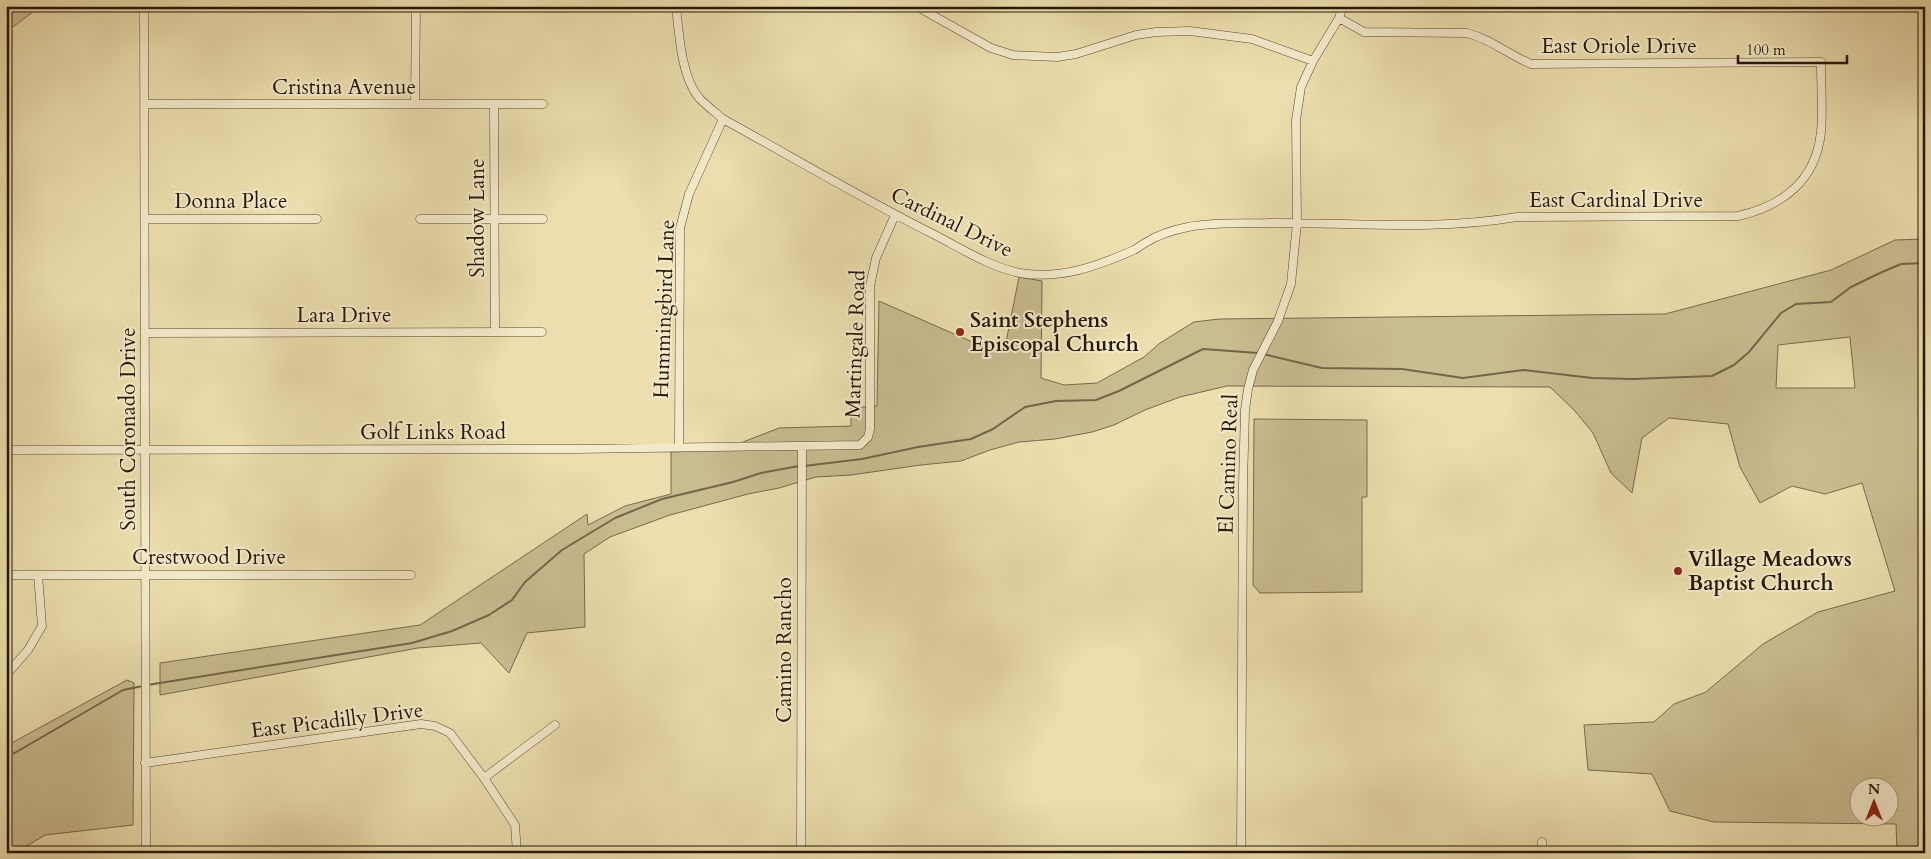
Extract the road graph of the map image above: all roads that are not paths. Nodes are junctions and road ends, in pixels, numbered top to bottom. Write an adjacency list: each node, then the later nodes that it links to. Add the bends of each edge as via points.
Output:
1 (144, 6): 9 (street, South Coronado Drive)
2 (416, 6): 10 (street)
3 (676, 6): 13 (street, Cardinal Drive, via 682,51 691,84 699,98)
4 (916, 6): 7 (street, via 992,48 1013,55 1067,56 1136,36 1190,31 1252,39)
5 (1343, 6): 6 (street, El Camino Real)
6 (1339, 18): 7 (street, El Camino Real); 8 (street, East Oriole Drive, via 1364,32 1468,32 1484,37 1531,64)
7 (1313, 61): 20 (street, El Camino Real, via 1301,88 1296,120)
8 (1821, 62): 20 (street, East Cardinal Drive, via 1821,131 1814,161 1793,191 1759,211 1738,216 1518,218 1448,225)
9 (145, 104): 10 (street, Cristina Avenue); 15 (street, South Coronado Drive)
10 (415, 104): 11 (street, Cristina Avenue)
11 (494, 104): 12 (street, Cristina Avenue); 18 (street, Shadow Lane)
12 (543, 104)
13 (723, 120): 14 (street, Cardinal Drive); 26 (street, Hummingbird Lane, via 689,194 680,228)
14 (895, 215): 20 (street, Cardinal Drive, via 1004,269 1044,274 1095,266 1161,235 1189,226); 24 (street, Martingale Road, via 876,258 870,286 870,429 868,437)
15 (145, 219): 16 (street, Donna Place); 23 (street, South Coronado Drive)
16 (317, 219)
17 (420, 219): 18 (street)
18 (494, 219): 19 (street); 21 (street, Shadow Lane)
19 (543, 219)
20 (1297, 223): 41 (street, El Camino Real, via 1292,284 1278,321 1253,370 1245,419)
21 (495, 332): 22 (street, Lara Drive); 23 (street, Lara Drive)
22 (542, 332)
23 (145, 333): 28 (street, South Coronado Drive)
24 (860, 445): 25 (street, Golf Links Road)
25 (802, 447): 26 (street, Golf Links Road); 40 (street, Camino Rancho)
26 (679, 448): 28 (street, Golf Links Road)
27 (6, 450): 28 (street, Golf Links Road)
28 (144, 450): 32 (street, South Coronado Drive)
29 (411, 574): 32 (street, Crestwood Drive)
30 (6, 575): 31 (street, Crestwood Drive)
31 (38, 575): 32 (street, Crestwood Drive); 33 (street, via 42,626 28,650)
32 (146, 575): 35 (street, South Coronado Drive)
33 (6, 675)
34 (555, 725): 36 (street)
35 (144, 763): 36 (street, East Picadilly Drive, via 421,724 450,733); 38 (street, South Coronado Drive)
36 (484, 778): 39 (street, East Picadilly Drive, via 515,825)
37 (1542, 842): 42 (street)
38 (146, 853)
39 (516, 853)
40 (801, 853)
41 (1241, 853)
42 (1542, 853)

